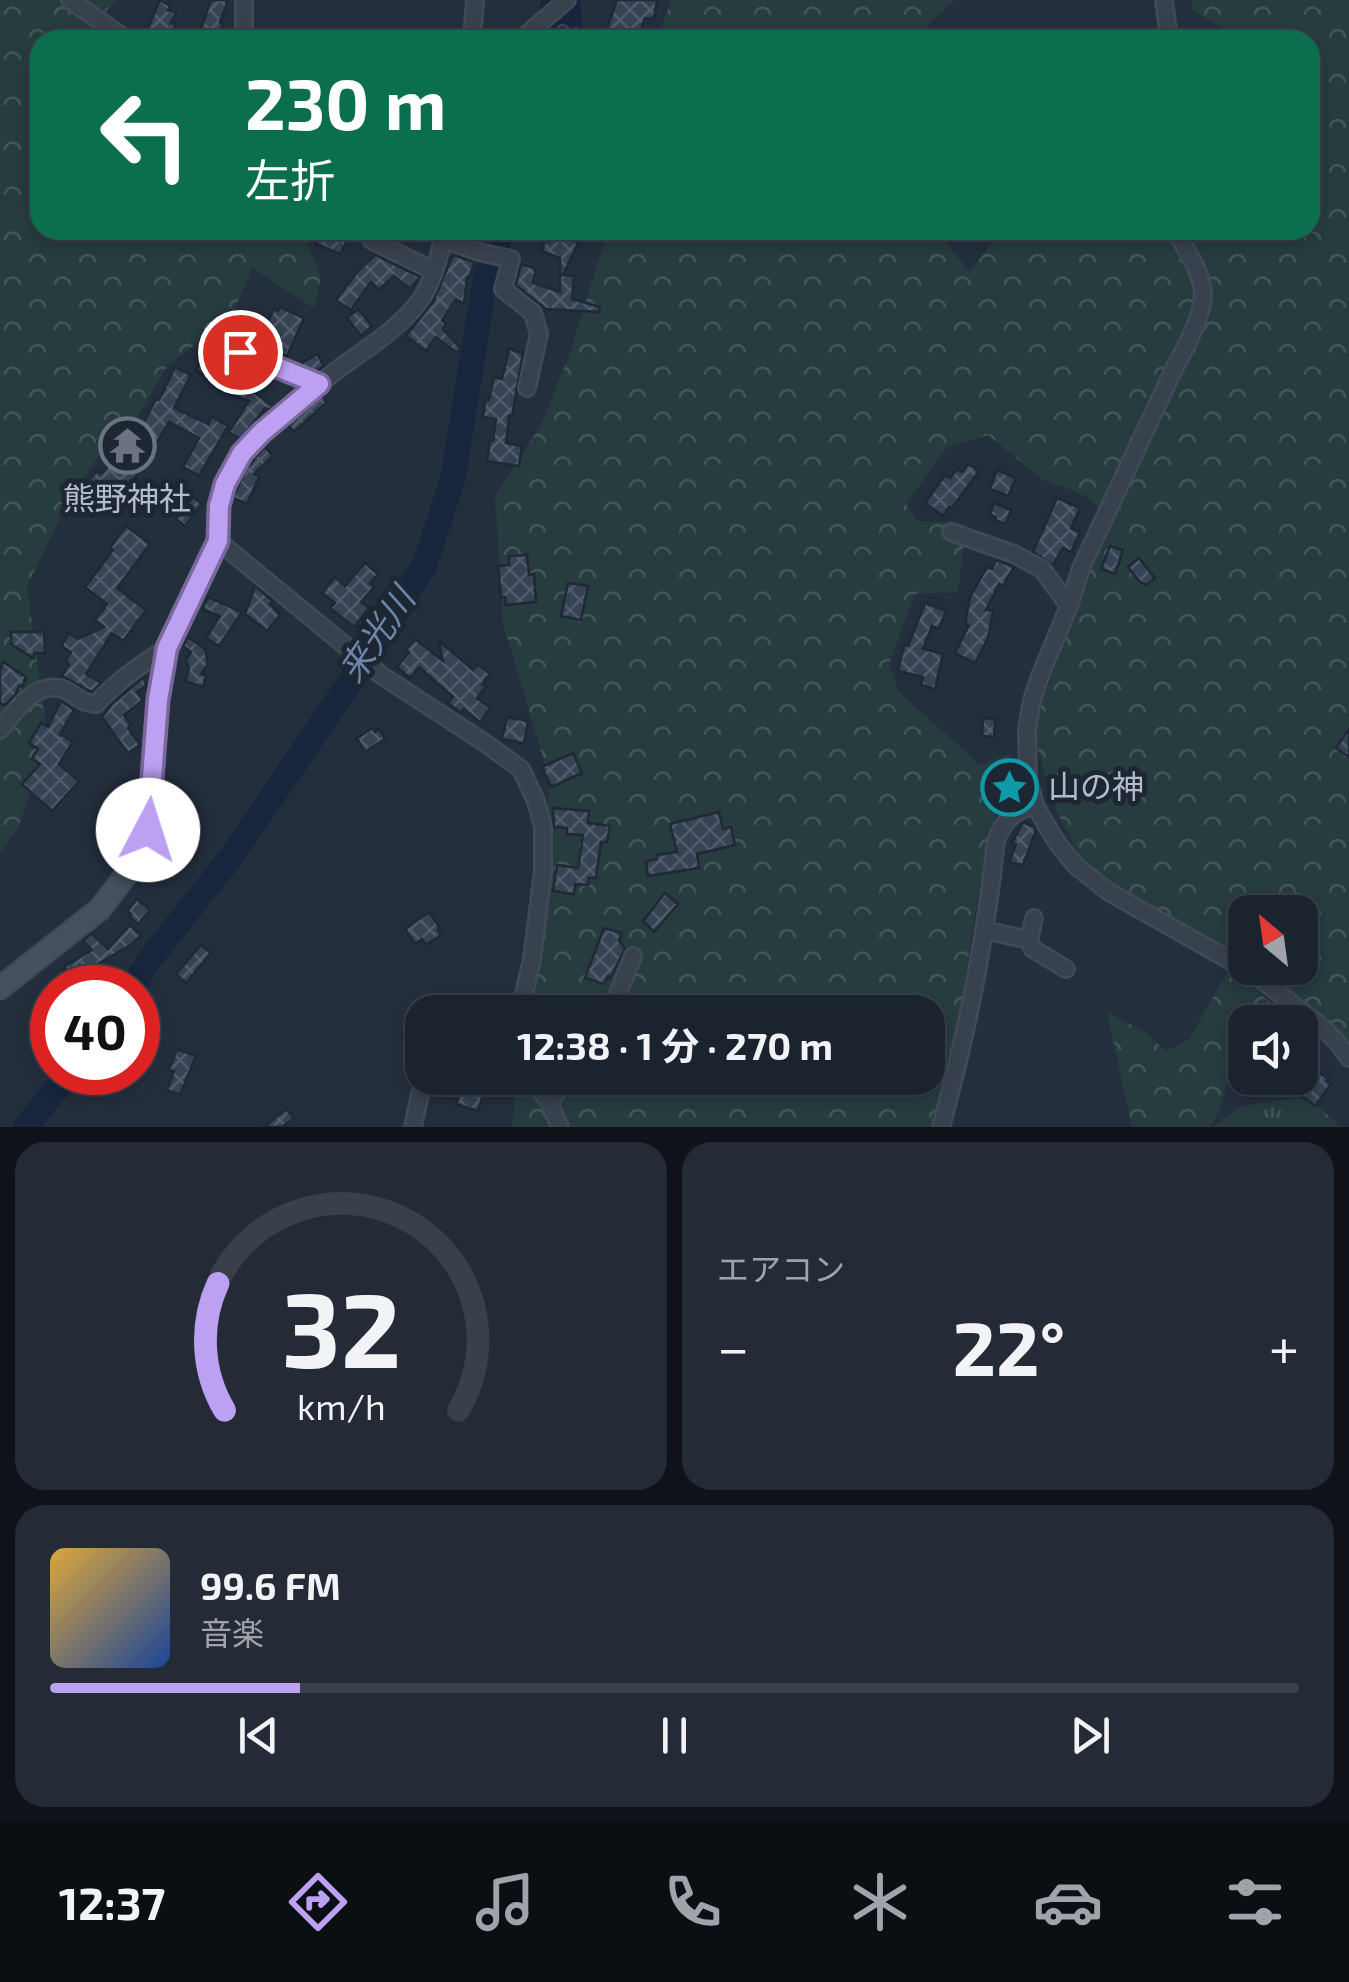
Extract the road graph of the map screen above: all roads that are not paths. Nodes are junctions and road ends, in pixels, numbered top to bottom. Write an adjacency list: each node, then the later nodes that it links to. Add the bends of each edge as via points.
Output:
1 (70, 0): 6 (street)
2 (244, 0): 7 (street)
3 (475, 0): 8 (street)
4 (567, 0): 9 (street)
5 (1164, 0): 10 (street)
6 (113, 30)
7 (244, 30)
8 (473, 30)
9 (531, 30)
10 (1168, 30)
11 (371, 240): 15 (street)
12 (442, 240): 15 (street)
13 (456, 240): 18 (street, via 510,259 503,289 533,313 539,334)
14 (1180, 240): 21 (street, via 1203,297 1189,342)
15 (434, 271): 17 (street, via 412,310)
16 (240, 352): 17 (street)
17 (319, 384): 20 (street, via 242,453 225,484)
18 (527, 388)
19 (951, 532): 21 (street, via 1042,569)
20 (218, 541): 22 (street); 31 (street, via 382,675 521,770 543,828)
21 (1069, 606): 24 (street, via 1029,715 1028,779)
22 (167, 648): 23 (street, via 96,704 60,688 36,690); 30 (street, via 148,830 132,868 100,909)
23 (0, 730)
24 (1035, 805): 26 (street, via 1000,829); 33 (street, via 1076,866 1254,974 1322,1027)
25 (1034, 918): 27 (street)
26 (984, 930): 27 (street); 40 (street)
27 (1029, 940): 29 (street)
28 (633, 956): 32 (street)
29 (1066, 970)
30 (0, 988)
31 (524, 995)
32 (618, 995)
33 (1349, 1058)
34 (420, 1095): 38 (street)
35 (544, 1095): 37 (street)
36 (555, 1095): 37 (street)
37 (549, 1102): 39 (street)
38 (413, 1127)
39 (560, 1127)
40 (942, 1127)

